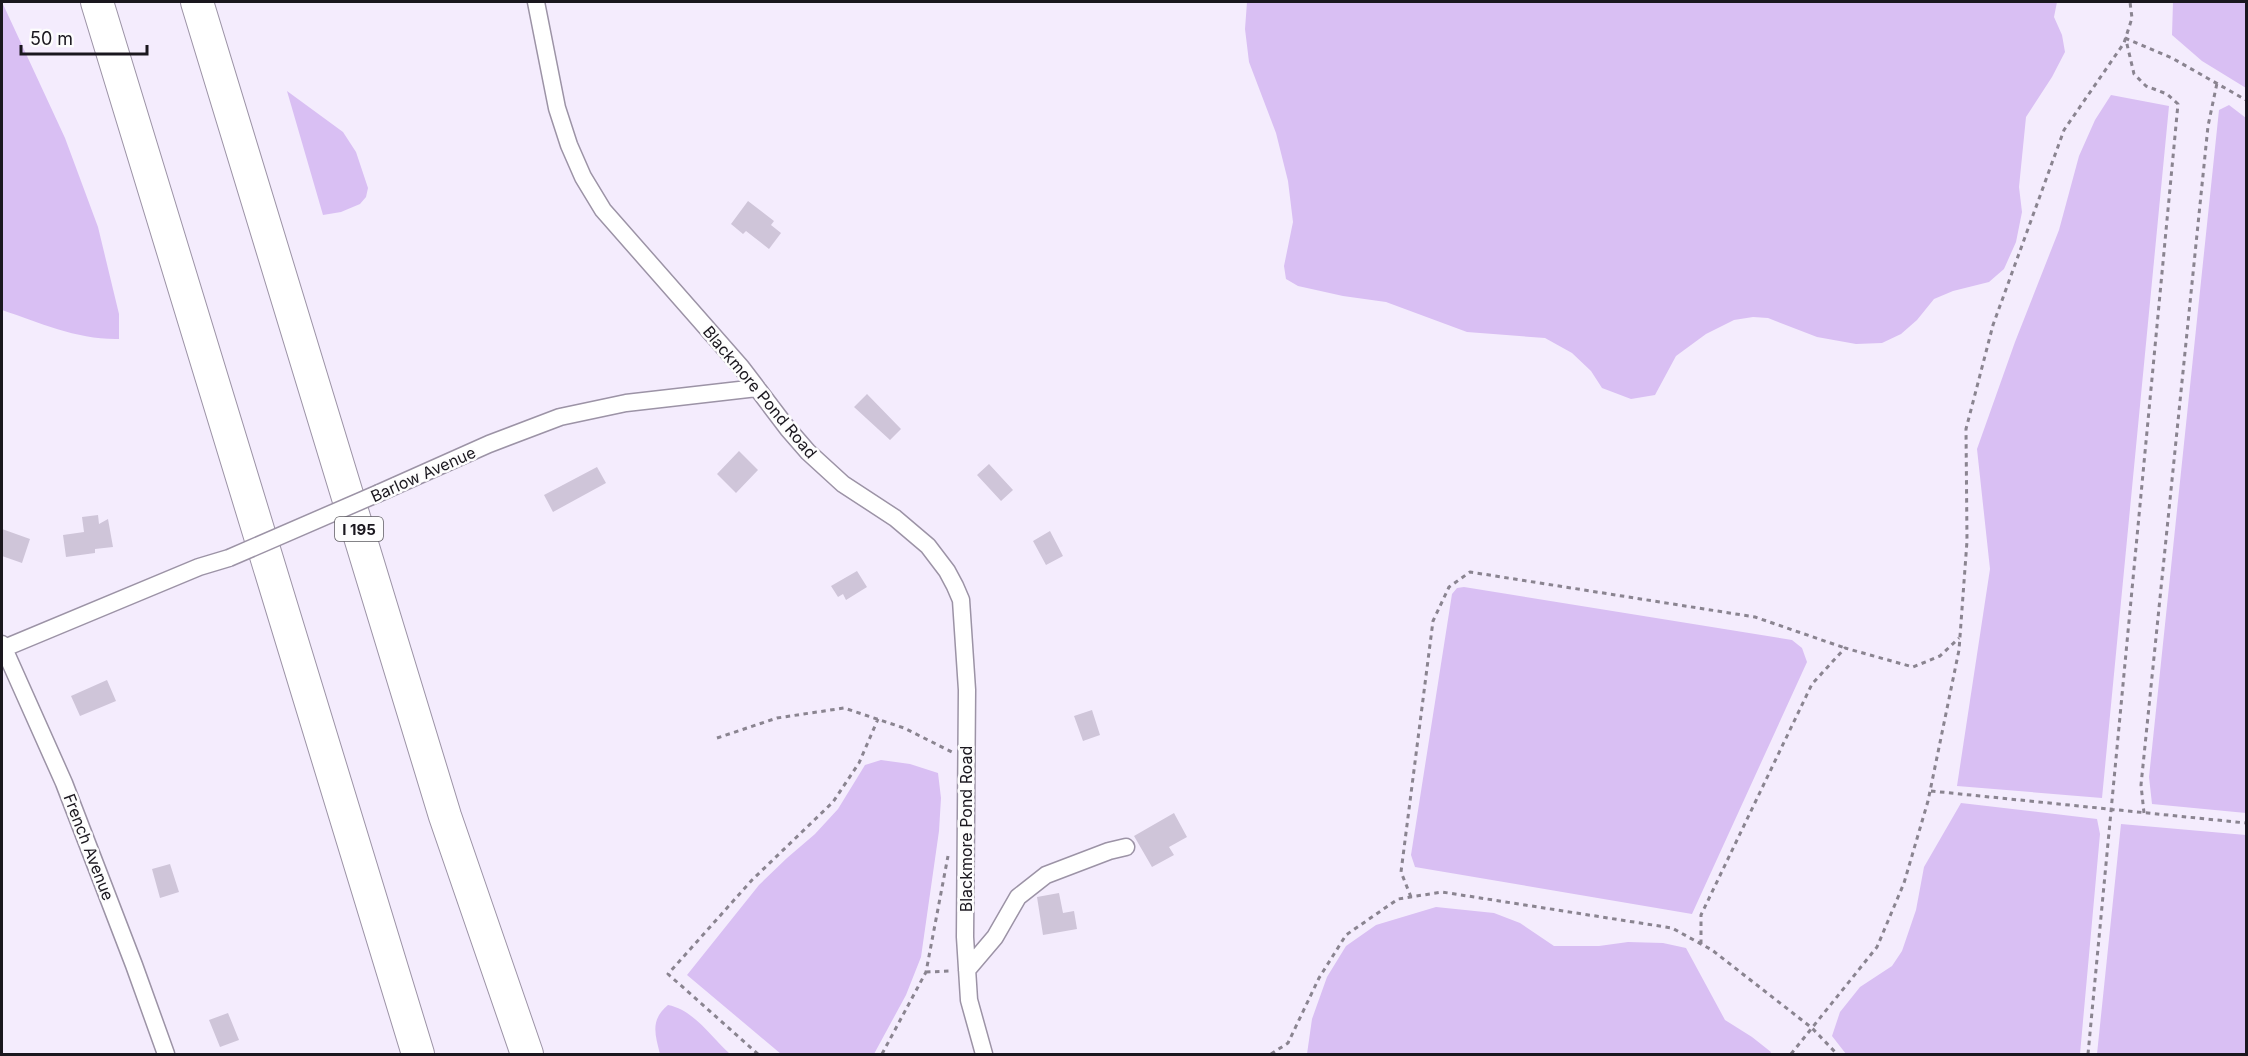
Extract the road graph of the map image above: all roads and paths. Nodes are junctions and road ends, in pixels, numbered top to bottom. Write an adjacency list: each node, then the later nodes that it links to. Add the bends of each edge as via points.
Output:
1 (97, 2): 27 (highway)
2 (197, 2): 28 (highway, I 195, via 445,816)
3 (536, 2): 8 (street, Blackmore Pond Road, via 557,108 583,177 603,210)
4 (2130, 2): 5 (path, via 2132,18)
5 (2125, 38): 6 (path); 9 (path, via 2064,130 1993,326 1966,429 1967,541); 16 (path, via 2134,74 2146,86 2167,94 2178,104)
6 (2217, 83): 7 (path); 17 (path, via 2208,126 2141,785)
7 (2247, 100)
8 (758, 388): 10 (street, Barlow Avenue, bridge, via 626,403 560,417 229,558); 14 (street, Blackmore Pond Road, via 808,452 843,484 896,518 947,571 961,600 967,690)
9 (1960, 637): 11 (path, via 1940,656 1913,667); 15 (path)
10 (3, 647): 26 (street, French Avenue, via 64,783)
11 (1845, 648): 21 (path, via 1755,617 1470,572 1449,587 1433,621 1401,872); 22 (path, via 1812,684 1701,915)
12 (878, 719): 13 (path, via 844,708 777,718); 14 (path); 29 (path, via 859,763 833,802 753,880 668,974)
13 (717, 738)
14 (966, 759): 23 (street, Blackmore Pond Road)
15 (1930, 791): 16 (path); 25 (path, via 1904,883 1877,947)
16 (2111, 809): 17 (path); 35 (path)
17 (2145, 813): 18 (path)
18 (2247, 823)
19 (949, 847): 24 (path)
20 (1126, 847): 23 (street, via 1046,875 1018,897 995,937)
21 (1411, 897): 22 (path, via 1442,892 1672,928); 32 (path, via 1398,899 1346,935 1319,978 1288,1043)
22 (1701, 944): 25 (path)
23 (967, 970): 24 (path); 31 (street, Blackmore Pond Road, via 969,1000)
24 (926, 972): 30 (path)
25 (1812, 1028): 33 (path); 34 (path)
26 (166, 1054)
27 (418, 1054)
28 (527, 1054)
29 (758, 1054)
30 (882, 1054)
31 (984, 1054)
32 (1271, 1054)
33 (1791, 1054)
34 (1837, 1054)
35 (2088, 1054)

